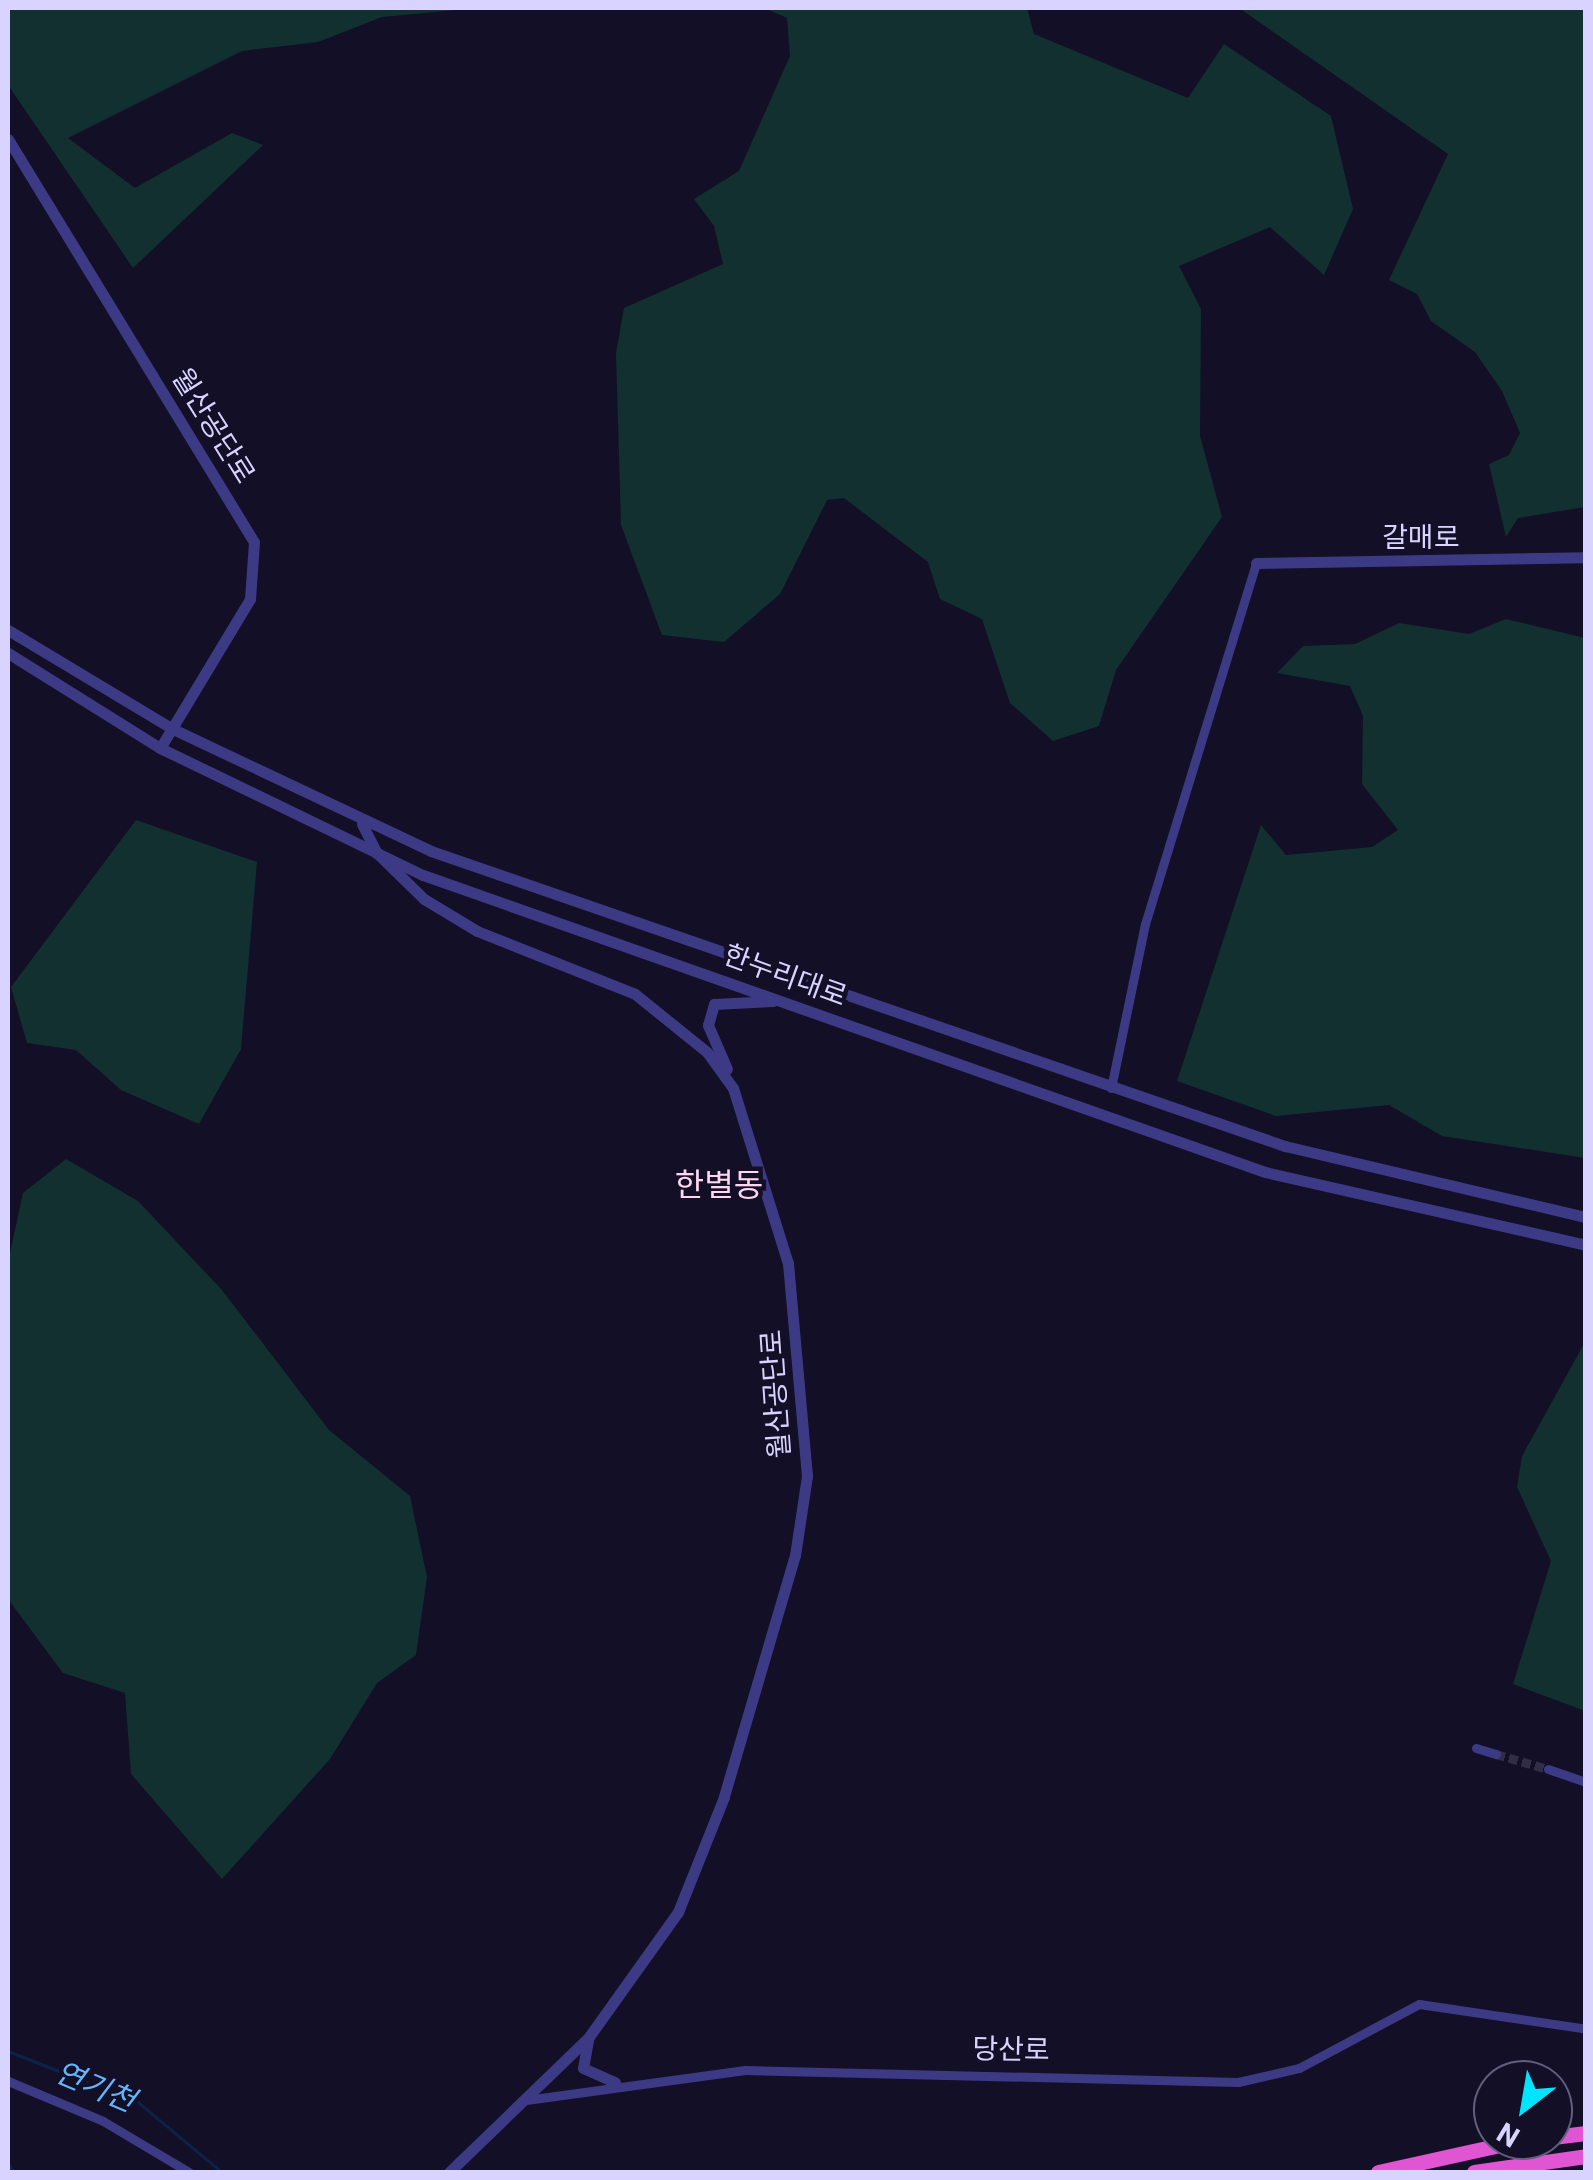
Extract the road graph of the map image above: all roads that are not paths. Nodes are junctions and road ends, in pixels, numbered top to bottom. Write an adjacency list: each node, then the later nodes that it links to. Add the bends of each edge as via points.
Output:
1 (8, 139): 6 (street, 월산공단로, via 254,542 250,599)
2 (1586, 557): 3 (street, 갈매로)
3 (1256, 563): 12 (street, via 1145,924)
4 (8, 630): 6 (street, 한누리대로)
5 (8, 654): 7 (street, 한누리대로)
6 (172, 728): 7 (street, 월산공단로); 8 (street, 한누리대로)
7 (160, 748): 9 (street, 한누리대로)
8 (362, 824): 9 (street, 월산공단로); 12 (street, 한누리대로)
9 (377, 854): 10 (street, 한누리대로); 11 (street, 월산공단로, via 460,922 634,994 708,1052)
10 (781, 1000): 11 (street, via 714,1004 708,1026); 14 (street, 한누리대로, via 1265,1172)
11 (733, 1088): 20 (street, 월산공단로, via 788,1263 804,1496 704,1859 653,1952)
12 (1111, 1088): 13 (street, 한누리대로, via 1410,1181)
13 (1586, 1217)
14 (1586, 1245)
15 (1476, 1748): 16 (street)
16 (1496, 1754)
17 (1548, 1770): 18 (street)
18 (1586, 1782)
19 (1582, 2028): 22 (street, 당산로, via 1419,2004 1299,2068 1238,2082 745,2070)
20 (588, 2037): 22 (street, via 583,2068); 23 (street, 월산공단로)
21 (8, 2081): 26 (street, via 104,2120)
22 (615, 2082): 23 (street, 당산로)
23 (526, 2100): 27 (street)
24 (1473, 2151): 28 (highway)
25 (1586, 2156): 29 (highway)
26 (182, 2171)
27 (448, 2172)
28 (1378, 2172)
29 (1474, 2172)

